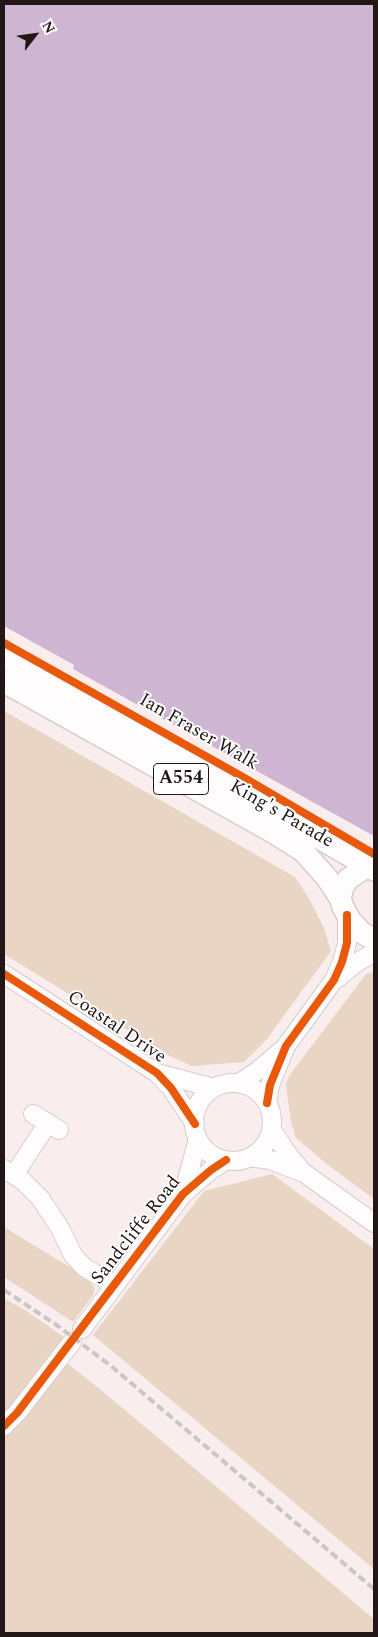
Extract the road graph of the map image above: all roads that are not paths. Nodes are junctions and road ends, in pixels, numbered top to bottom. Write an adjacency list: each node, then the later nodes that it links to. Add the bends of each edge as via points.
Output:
1 (4, 658): 3 (main road, King's Parade / A554)
2 (4, 682): 4 (main road, King's Parade / A554, via 271,830 304,852)
3 (371, 868): 4 (main road, A554, via 348,879 343,887)
4 (344, 906): 5 (main road, A554, via 361,932); 8 (street, via 347,943)
5 (374, 940)
6 (374, 952): 8 (street)
7 (4, 974): 10 (street, Coastal Drive)
8 (334, 980): 9 (street)
9 (286, 1046): 11 (street); 13 (street, via 270,1085)
10 (157, 1073): 12 (street, Coastal Drive); 16 (street, Coastal Drive, via 171,1088)
11 (238, 1083): 12 (street); 13 (street, via 256,1091)
12 (214, 1088): 16 (street, via 197,1106)
13 (267, 1103): 15 (street)
14 (47, 1122): 19 (street)
15 (271, 1129): 17 (street, via 267,1142); 20 (street)
16 (196, 1132): 18 (street, via 211,1154); 21 (street, Sandcliffe Road)
17 (250, 1157): 18 (street); 20 (street, via 270,1160)
18 (226, 1160): 21 (street, Sandcliffe Road)
19 (9, 1172): 23 (street, via 40,1198 73,1255 84,1267)
20 (304, 1173): 22 (street)
21 (182, 1194): 23 (street, Sandcliffe Road)
22 (374, 1223)
23 (114, 1285): 24 (street, Sandcliffe Road)
24 (4, 1426)

